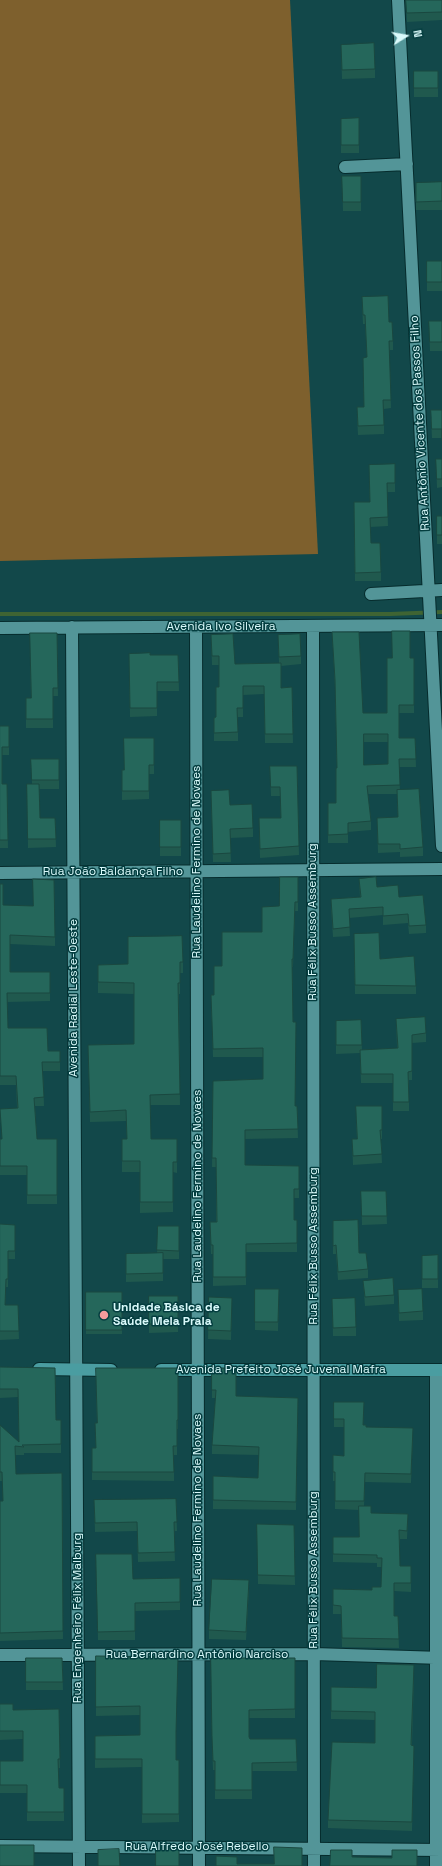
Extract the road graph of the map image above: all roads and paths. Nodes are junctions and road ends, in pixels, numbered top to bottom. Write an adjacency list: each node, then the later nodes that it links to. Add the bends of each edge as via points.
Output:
1 (398, 0): 2 (street, Rua Antônio Vicente dos Passos Filho)
2 (406, 164): 3 (street); 6 (street, Rua Antônio Vicente dos Passos Filho)
3 (345, 167)
4 (442, 590): 6 (street)
5 (370, 594): 6 (street)
6 (429, 596): 7 (street, Rua Antônio Vicente dos Passos Filho)
7 (434, 623): 8 (street, Avenida Ivo Silveira); 12 (street, Rua Antônio Vicente dos Passos Filho)
8 (313, 626): 10 (street, Avenida Ivo Silveira); 14 (street, Rua Félix Busso Assemburg)
9 (72, 627): 10 (street, Avenida Ivo Silveira); 11 (street, Avenida Ivo Silveira); 17 (street, Avenida Radial Leste-Oeste)
10 (196, 627): 15 (street, Rua Laudelino Fermino de Novaes)
11 (0, 628)
12 (442, 846)
13 (442, 869): 14 (street, Rua João Baldança Filho)
14 (314, 870): 15 (street, Rua João Baldança Filho); 23 (street, Rua Félix Busso Assemburg)
15 (197, 871): 17 (street, Rua João Baldança Filho); 22 (street, Rua Laudelino Fermino de Novaes)
16 (0, 872): 17 (street, Rua João Baldança Filho)
17 (73, 872): 19 (street, Avenida Radial Leste-Oeste)
18 (30, 1369): 19 (main road)
19 (76, 1370): 20 (main road); 26 (street, Rua Engenheiro Félix Malburg)
20 (120, 1370)
21 (152, 1370): 22 (main road, Avenida Prefeito José Juvenal Mafra)
22 (198, 1370): 23 (main road, Avenida Prefeito José Juvenal Mafra); 27 (street, Rua Laudelino Fermino de Novaes)
23 (314, 1370): 24 (main road, Avenida Prefeito José Juvenal Mafra); 25 (street, Rua Félix Busso Assemburg)
24 (439, 1370): 29 (street)
25 (314, 1654): 27 (street, Rua Bernardino Antônio Narciso); 29 (street, Rua Bernardino Antônio Narciso); 33 (street, Rua Félix Busso Assemburg)
26 (78, 1655): 27 (street, Rua Bernardino Antônio Narciso); 28 (street, Rua Bernardino Antônio Narciso); 31 (street, Rua Engenheiro Félix Malburg)
27 (199, 1655): 32 (street, Rua Laudelino Fermino de Novaes)
28 (0, 1656)
29 (439, 1658): 34 (street)
30 (0, 1846): 31 (street, Rua Alfredo José Rebello)
31 (79, 1846): 32 (street, Rua Alfredo José Rebello); 35 (street, Rua Engenheiro Félix Malburg)
32 (199, 1847): 33 (street, Rua Alfredo José Rebello); 36 (street, Rua Laudelino Fermino de Novaes)
33 (314, 1848): 34 (street, Rua Alfredo José Rebello); 37 (street, Rua Félix Busso Assemburg)
34 (439, 1850): 38 (street)
35 (79, 1866)
36 (199, 1866)
37 (314, 1866)
38 (436, 1866)

